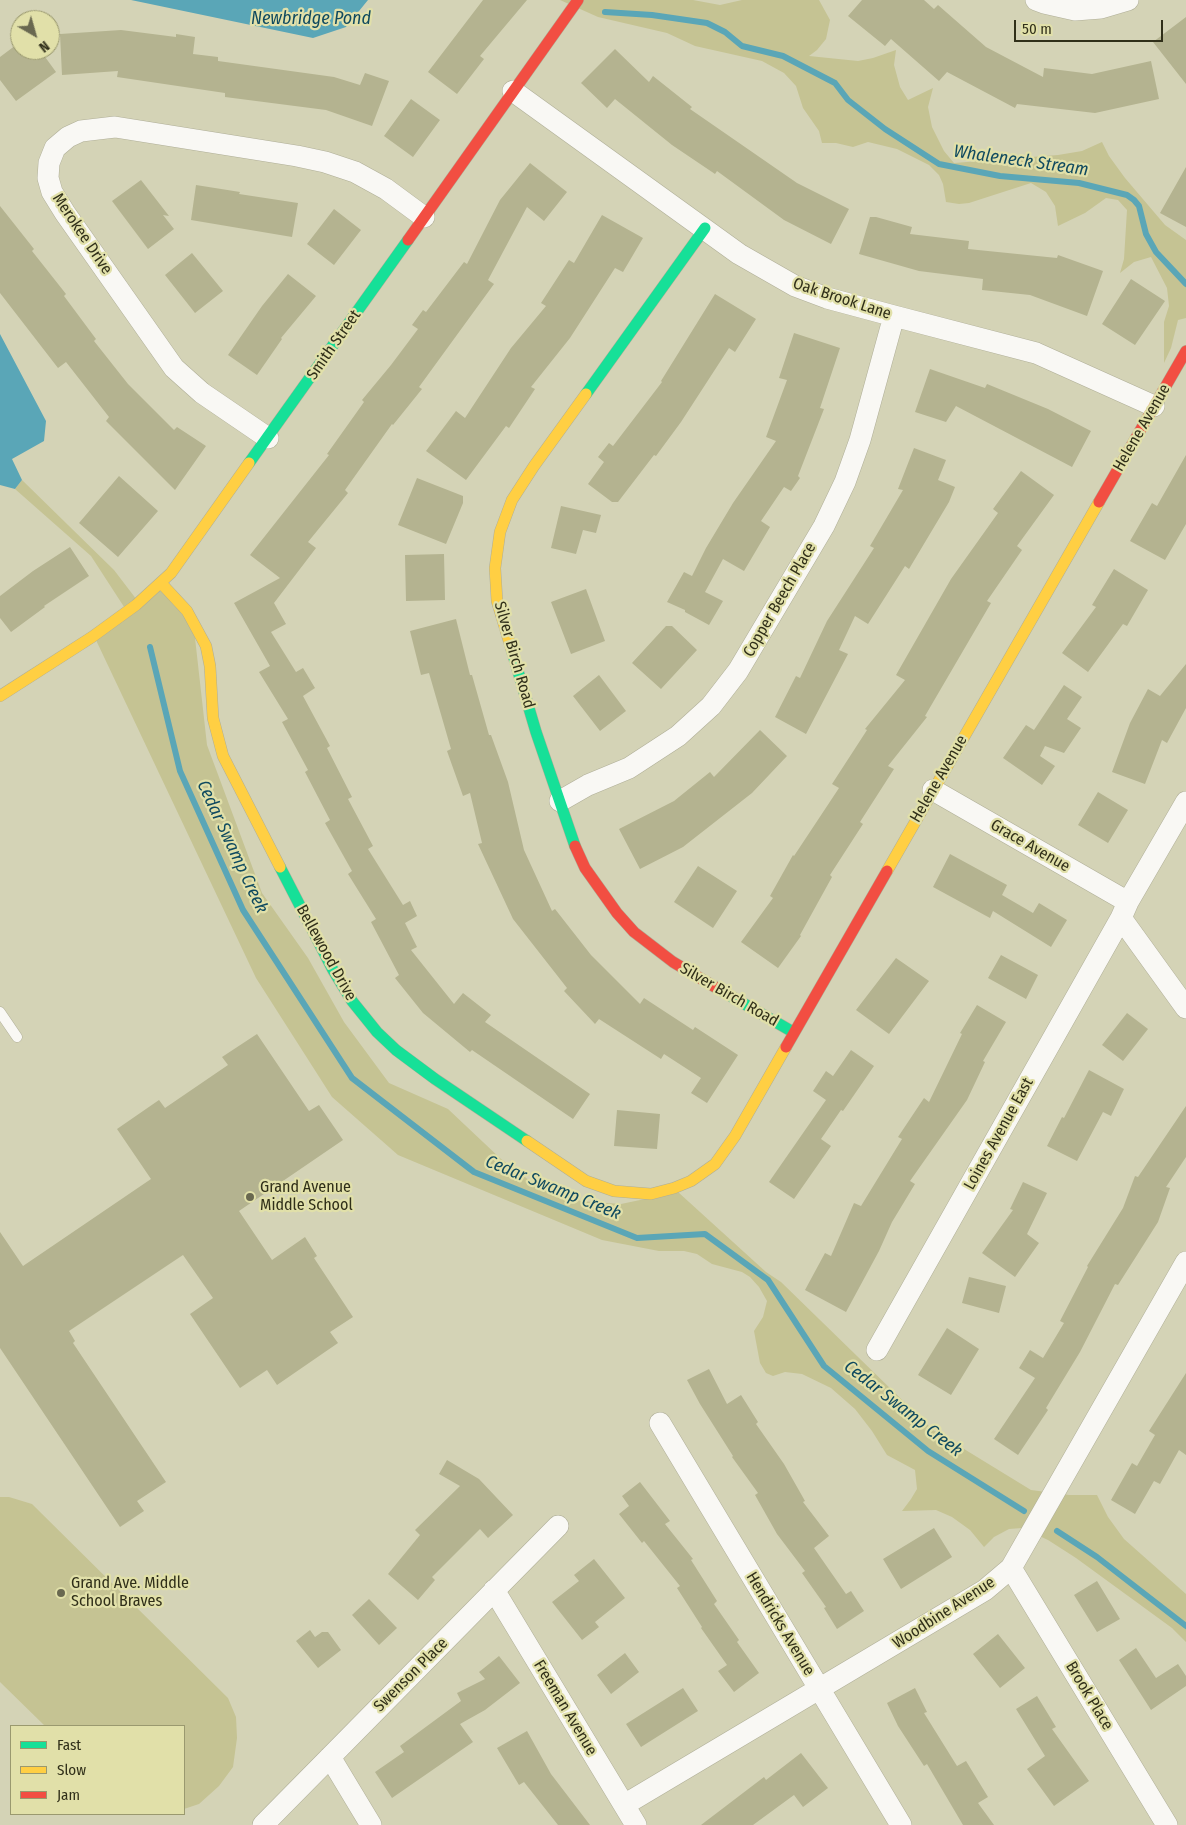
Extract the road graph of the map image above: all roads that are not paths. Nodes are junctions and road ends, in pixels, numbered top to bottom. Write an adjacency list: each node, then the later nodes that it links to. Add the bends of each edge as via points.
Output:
1 (578, 0): 4 (street, Smith Street)
2 (1036, 0): 3 (street, via 1075,10 1101,8)
3 (1128, 0)
4 (513, 91): 5 (street, Smith Street); 6 (street, Oak Brook Lane)
5 (424, 217): 10 (street, Smith Street); 10 (street, Merokee Drive, via 386,189 355,172 297,156 115,127 81,131 68,136 55,148 49,163 48,178 52,192 174,368 202,392)
6 (705, 228): 7 (street, Oak Brook Lane, via 739,254 795,286); 14 (street, Silver Birch Road, via 534,466 512,500 500,532 495,568 497,601)
7 (894, 316): 9 (street, Oak Brook Lane, via 1036,353); 14 (street, Copper Beech Place, via 846,482 824,526 738,671 711,706 678,736 630,768 588,785)
8 (1186, 351): 9 (street, Helene Avenue)
9 (1154, 406): 13 (street, Helene Avenue)
10 (268, 438): 11 (street, Smith Street)
11 (162, 583): 12 (street, Smith Street, via 92,637); 21 (street, Bellewood Drive, via 187,611 206,646 213,718 223,756 333,970 377,1032 434,1079 586,1181 614,1191 651,1194)
12 (0, 696)
13 (932, 790): 16 (street, Grace Avenue); 19 (street, Helene Avenue)
14 (560, 801): 19 (street, Silver Birch Road, via 570,835 585,868 634,932 673,962)
15 (1186, 802): 16 (street, Loines Avenue East)
16 (1124, 910): 17 (street, Grace Avenue); 23 (street, Loines Avenue East)
17 (1186, 1008)
18 (0, 1012): 20 (lane)
19 (793, 1032): 21 (street, Helene Avenue, via 735,1136 715,1164 691,1181)
20 (17, 1037)
21 (674, 1188)
22 (1186, 1262): 26 (street, Woodbine Avenue)
23 (877, 1350)
24 (660, 1423): 28 (street, Hendricks Avenue)
25 (558, 1526): 27 (street, Swenson Place)
26 (1011, 1568): 28 (street, Woodbine Avenue, via 985,1590); 35 (street, Brook Place)
27 (494, 1590): 29 (street, Swenson Place); 30 (street, Freeman Avenue)
28 (820, 1689): 30 (street, Woodbine Avenue); 34 (street, Hendricks Avenue)
29 (330, 1757): 31 (street, Swenson Place); 32 (street)
30 (624, 1805): 33 (street, Freeman Avenue)
31 (263, 1825)
32 (371, 1825)
33 (636, 1825)
34 (901, 1825)
35 (1168, 1825)

